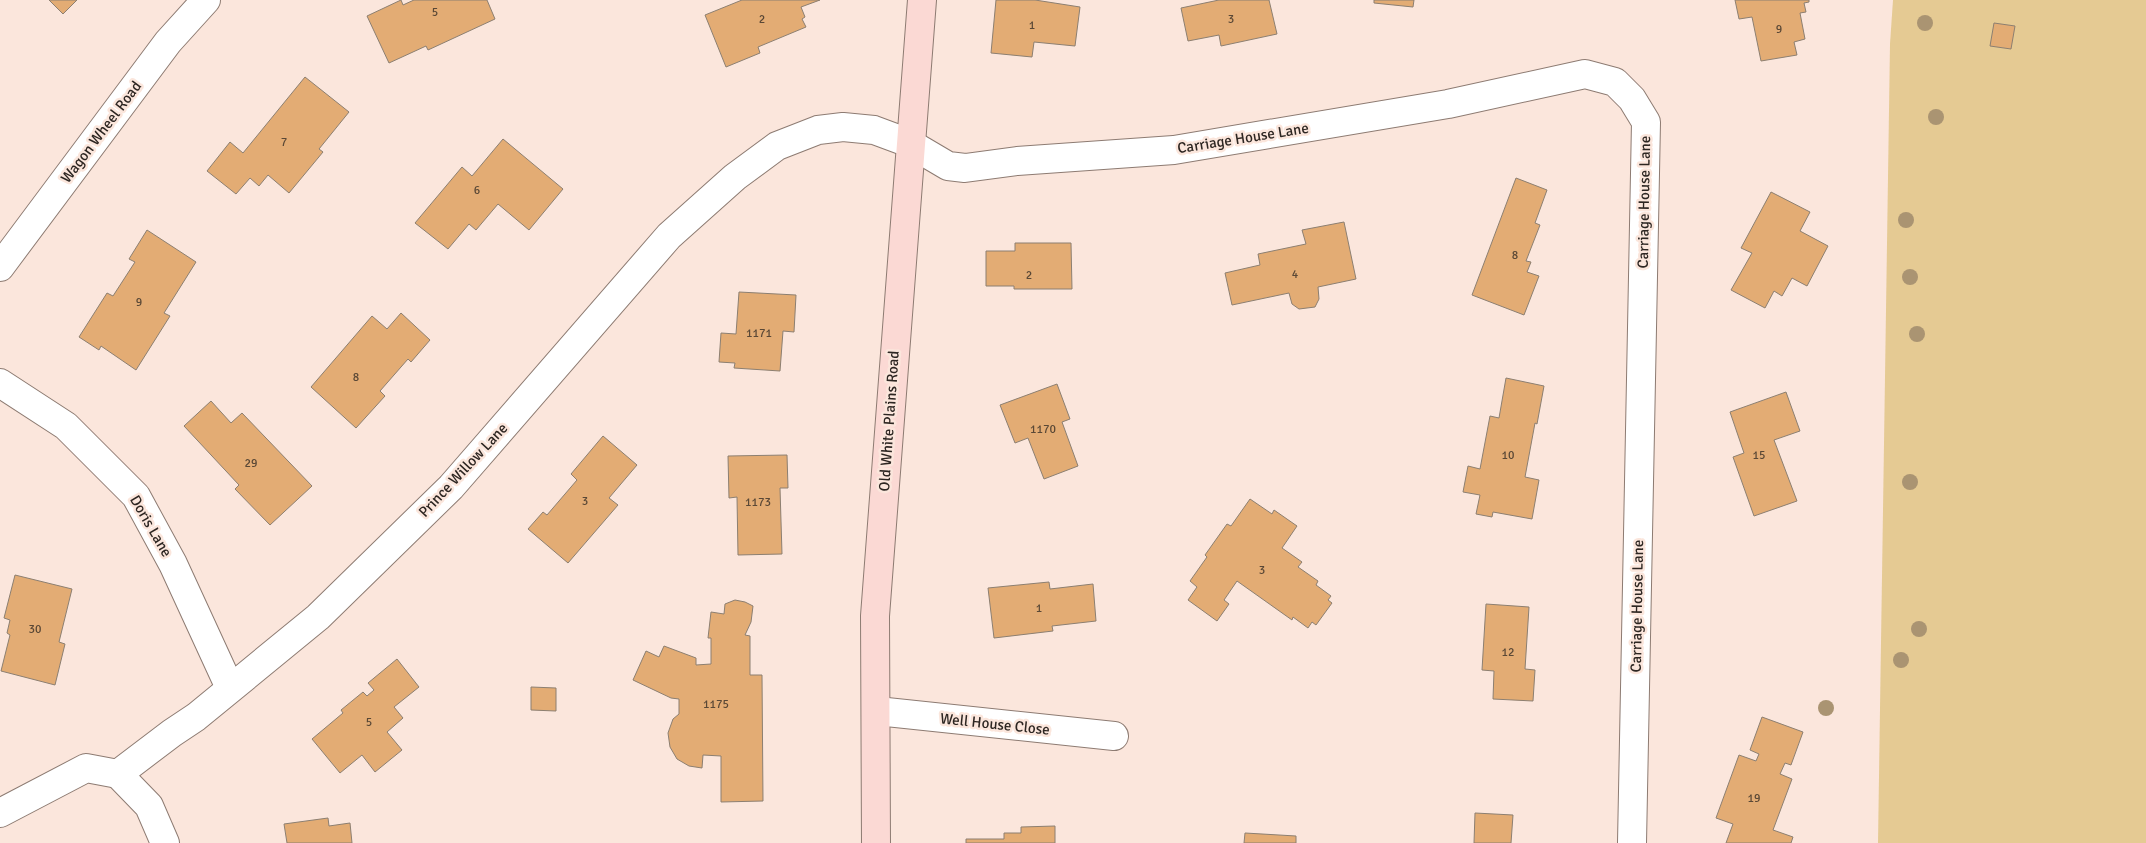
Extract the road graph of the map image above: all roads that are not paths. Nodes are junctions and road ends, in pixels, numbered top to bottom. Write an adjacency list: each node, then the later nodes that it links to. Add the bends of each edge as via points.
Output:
1 (206, 0): 4 (street, Wagon Wheel Road, via 168,42)
2 (922, 0): 3 (street, Old White Plains Road)
3 (909, 143): 6 (street, Prince Willow Lane, via 874,130 842,127 818,130 777,146 735,177 669,236 451,487 318,617); 7 (street, Old White Plains Road, via 875,616); 13 (street, Carriage House Lane, via 948,166 965,168 1016,161 1174,150 1448,104 1585,74 1615,82 1632,99 1646,122)
4 (0, 267)
5 (0, 383): 6 (street, Doris Lane, via 66,426 136,496 173,564)
6 (230, 688): 9 (street, Prince Willow Lane)
7 (876, 711): 8 (street, Well House Close); 12 (street, Old White Plains Road)
8 (1114, 736)
9 (118, 774): 10 (street, via 86,768); 11 (street, via 149,806)
10 (0, 813)
11 (165, 843)
12 (876, 843)
13 (1632, 843)

